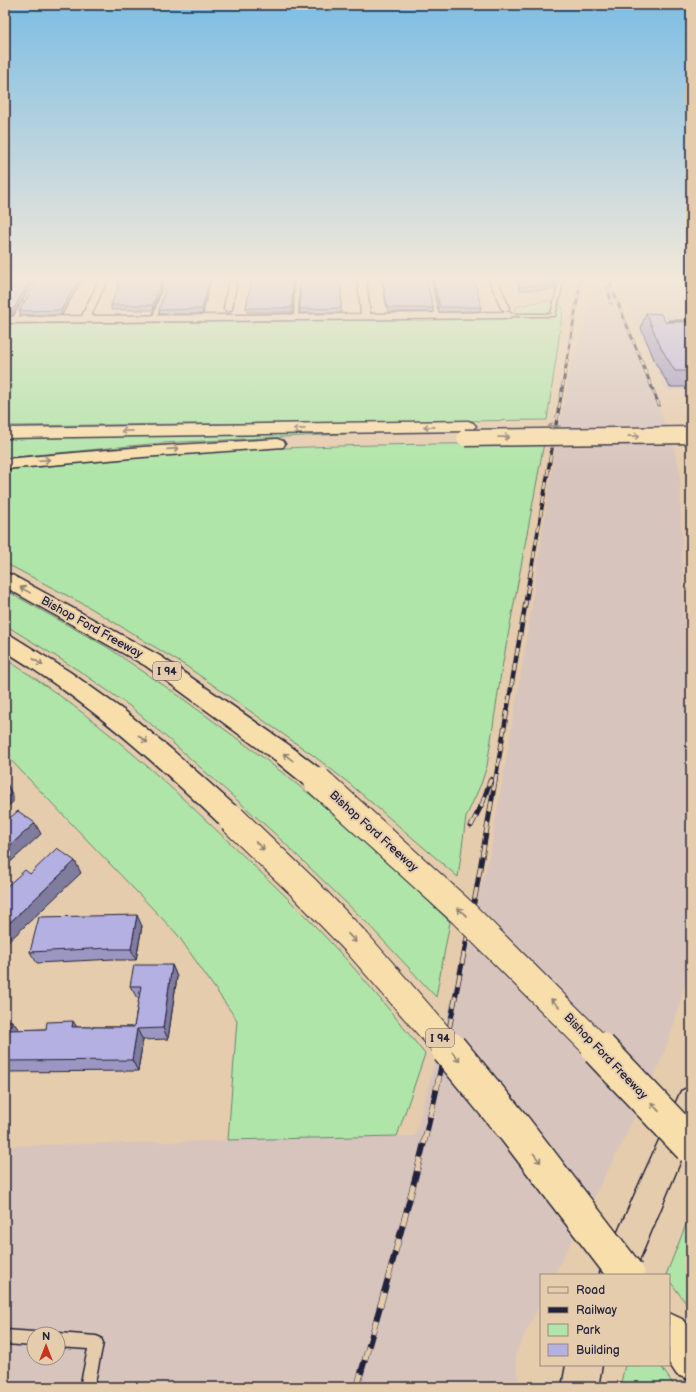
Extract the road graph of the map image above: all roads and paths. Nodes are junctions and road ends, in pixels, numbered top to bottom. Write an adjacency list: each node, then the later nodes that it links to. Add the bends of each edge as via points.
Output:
1 (691, 424): 2 (highway, one-way to 2)
2 (466, 432): 3 (highway, one-way to 3); 4 (highway, one-way to 4, bridge); 5 (highway, one-way to 2, via 223,446)
3 (5, 433)
4 (691, 435)
5 (5, 464)
6 (5, 580): 9 (highway, Bishop Ford Freeway / I 94, one-way to 6, bridge, via 613,1062 493,941 382,836 318,781 153,661)
7 (5, 641): 11 (highway, I 94, one-way to 11, bridge, via 108,711 154,747 315,898 436,1033)
8 (691, 1101): 10 (street)
9 (691, 1146)
10 (616, 1274)
11 (626, 1274)
12 (670, 1333): 16 (highway)
13 (5, 1337): 14 (lane)
14 (26, 1338)
15 (66, 1341): 18 (lane, via 96,1343)
16 (691, 1361)
17 (584, 1366): 19 (street)
18 (87, 1387)
19 (580, 1387)

